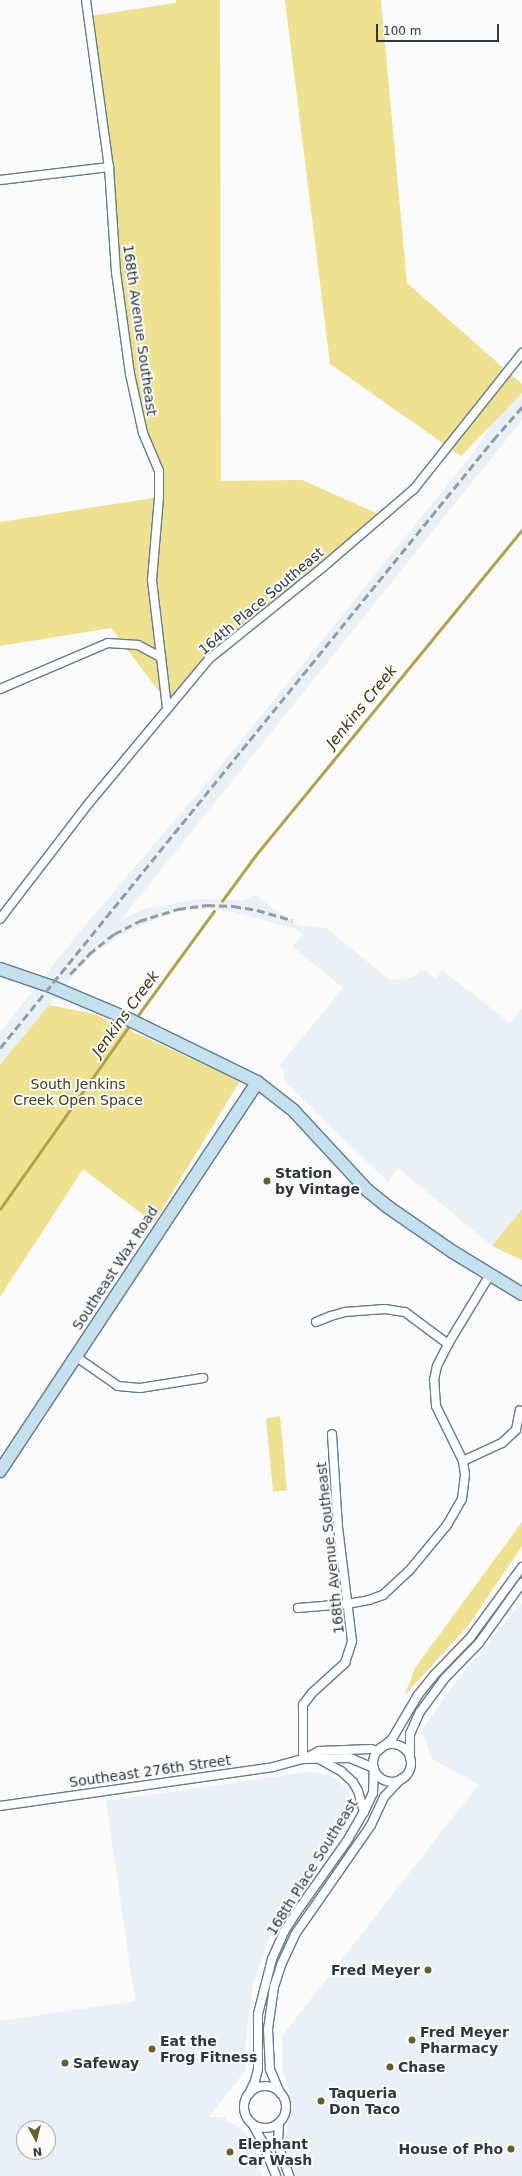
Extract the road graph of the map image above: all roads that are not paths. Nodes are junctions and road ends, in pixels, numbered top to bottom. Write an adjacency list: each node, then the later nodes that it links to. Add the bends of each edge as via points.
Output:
1 (86, 0): 2 (street, 168th Avenue Southeast)
2 (109, 167): 3 (street); 5 (street, 168th Avenue Southeast, via 116,272 130,374 143,433 159,471 152,580)
3 (0, 180)
4 (522, 353): 7 (street, 164th Place Southeast, via 414,489 209,659)
5 (161, 657): 6 (street, via 138,645 108,644); 7 (street, 168th Avenue Southeast)
6 (0, 689)
7 (167, 708): 8 (street, 164th Place Southeast, via 89,803)
8 (0, 920)
9 (0, 969): 10 (street, via 50,986 128,1019)
10 (256, 1082): 11 (street, via 293,1110 367,1190 417,1229); 15 (street, Southeast Wax Road)
11 (491, 1273): 12 (street); 14 (street)
12 (522, 1294)
13 (316, 1322): 14 (street, via 345,1312 385,1309 405,1312)
14 (448, 1344): 19 (street, via 437,1366 433,1391 436,1406)
15 (75, 1356): 16 (street, via 118,1386 140,1388); 20 (street, Southeast Wax Road)
16 (203, 1378)
17 (520, 1410): 19 (street, via 516,1430 502,1443)
18 (332, 1434): 23 (street, 168th Avenue Southeast, via 338,1527)
19 (463, 1461): 23 (street, via 465,1474 462,1499 447,1525 409,1571 383,1595)
20 (0, 1471)
21 (522, 1567): 25 (street, via 470,1638 418,1695 392,1739)
22 (522, 1583): 26 (street, via 479,1643 445,1678 420,1712 410,1734)
23 (347, 1604): 24 (street); 27 (street, 168th Avenue Southeast, via 352,1641 348,1655 339,1670 312,1693 303,1705)
24 (298, 1608)
25 (378, 1751): 26 (street, via 388,1745 399,1746); 27 (street, Southeast 276th Street, via 319,1751); 29 (street, via 374,1759)
26 (410, 1758): 30 (street, via 409,1770)
27 (303, 1759): 28 (street, Southeast 276th Street); 31 (street, Southeast 276th Street, via 273,1767)
28 (321, 1760): 29 (street, Southeast 276th Street, via 350,1758); 32 (street, Southeast 276th Street, via 341,1770 353,1782)
29 (374, 1769): 30 (street, via 377,1775 386,1781); 32 (street, 168th Place Southeast, via 373,1793)
30 (401, 1779): 33 (street, 168th Place Southeast, via 384,1797 371,1825 296,1933 281,1965 274,1987 268,2029 270,2069)
31 (0, 1806)
32 (364, 1812): 34 (street, 168th Place Southeast, via 347,1841 296,1913 272,1959 258,2014 258,2069)
33 (280, 2093): 34 (street, via 268,2086 254,2089); 35 (street, via 285,2099 286,2109 284,2118)
34 (249, 2094): 36 (street, via 244,2110)
35 (279, 2123): 36 (street, via 267,2128); 38 (street, via 278,2145)
36 (253, 2125): 37 (street)
37 (276, 2176)
38 (289, 2176)

